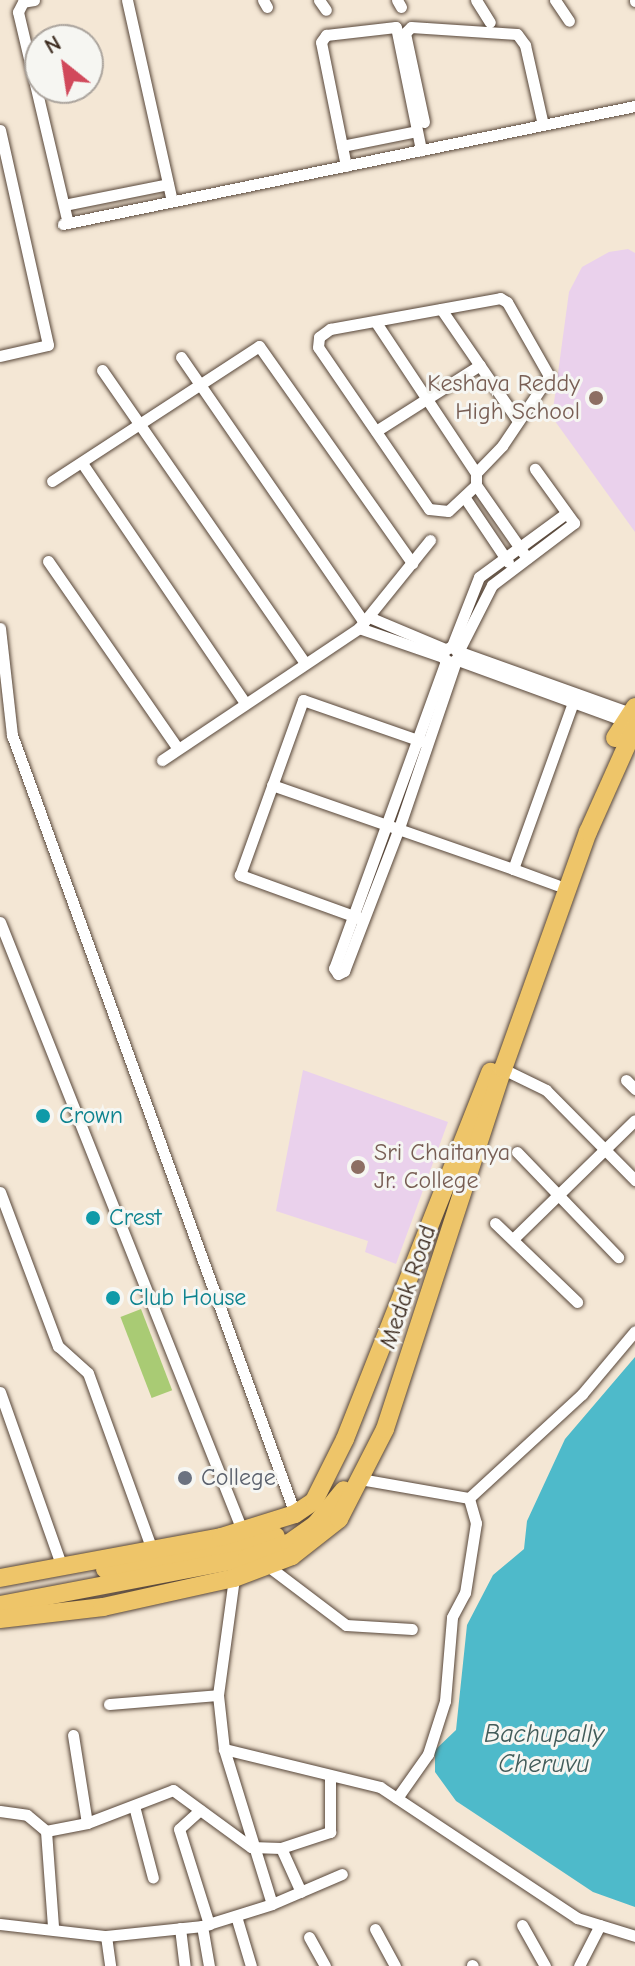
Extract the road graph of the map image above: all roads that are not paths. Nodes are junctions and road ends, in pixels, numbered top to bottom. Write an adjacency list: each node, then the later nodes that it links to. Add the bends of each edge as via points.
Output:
1 (34, 0): 16 (street, via 23,2 18,12)
2 (127, 0): 14 (street)
3 (476, 0): 6 (street)
4 (555, 0): 5 (street)
5 (569, 21)
6 (490, 22)
7 (635, 106): 8 (street)
8 (543, 125): 9 (street, via 522,37 411,27 405,33); 12 (street)
9 (421, 126): 11 (street); 11 (street, via 393,24 326,35 321,42); 12 (street)
10 (0, 130): 19 (street, via 48,345)
11 (342, 146): 13 (street)
12 (421, 150): 13 (street)
13 (346, 166): 15 (street)
14 (168, 184): 15 (street); 16 (street)
15 (172, 201): 16 (street, via 66,223)
16 (64, 205)
17 (441, 309): 18 (street); 21 (street); 25 (street, via 500,298 507,302 549,376)
18 (375, 321): 24 (street); 27 (street, via 330,329 317,342)
19 (0, 356)
20 (181, 357): 23 (street)
21 (480, 365): 24 (street); 25 (street)
22 (102, 370): 26 (street)
23 (200, 384): 26 (street); 39 (street, via 262,347); 41 (street)
24 (426, 399): 27 (street); 30 (street)
25 (518, 421): 30 (street)
26 (140, 425): 28 (street); 44 (street)
27 (376, 431): 32 (street, via 429,509 442,514)
28 (82, 463): 31 (street); 47 (street)
29 (535, 469): 33 (street)
30 (476, 479): 32 (street); 35 (street)
31 (52, 481)
32 (465, 498): 36 (street)
33 (565, 514): 35 (street); 37 (street, via 574,523)
34 (430, 540): 39 (street)
35 (519, 548): 36 (street); 37 (street)
36 (505, 558): 40 (street); 43 (street, via 479,577)
37 (527, 558): 40 (street)
38 (48, 561): 50 (street)
39 (412, 563): 41 (street)
40 (513, 569): 43 (street, via 492,585)
41 (364, 622): 43 (street); 44 (street)
42 (0, 628): 45 (street)
43 (452, 654): 46 (street); 49 (street)
44 (305, 663): 47 (street)
45 (3, 677): 76 (street, via 12,735)
46 (574, 700): 48 (street); 54 (street)
47 (245, 703): 50 (street)
48 (631, 717): 55 (main road, Medak Road); 57 (main road, Medak Road)
49 (423, 741): 52 (street, via 303,700); 53 (street)
50 (177, 747): 51 (street)
51 (162, 760)
52 (272, 785): 53 (street); 53 (street, via 240,875 358,917)
53 (394, 826): 54 (street)
54 (513, 869): 55 (street)
55 (557, 885): 70 (main road, Medak Road, via 466,1138)
56 (0, 922): 77 (street)
57 (503, 1069): 61 (street, via 546,1090); 69 (main road, Medak Road)
58 (626, 1080): 59 (street)
59 (635, 1089)
60 (635, 1120): 61 (street)
61 (604, 1150): 63 (street); 65 (street)
62 (517, 1152): 65 (street)
63 (635, 1180)
64 (0, 1192): 78 (street, via 58,1346 88,1373)
65 (558, 1195): 67 (street); 68 (street)
66 (495, 1223): 67 (street)
67 (513, 1239): 71 (street)
68 (618, 1257)
69 (439, 1275): 74 (main road, Medak Road, via 385,1429); 84 (main road, via 417,1301 383,1404 339,1500 289,1543 180,1573)
70 (397, 1298): 76 (main road, Medak Road, via 332,1469 314,1501); 83 (main road, via 396,1330 342,1475 328,1498 282,1534 231,1549)
71 (577, 1302)
72 (635, 1331): 75 (street, via 582,1394)
73 (0, 1392): 80 (street)
74 (360, 1479): 75 (street); 79 (main road, Medak Road, via 339,1519 317,1540)
75 (469, 1498): 92 (street, via 476,1523 465,1593 452,1617 445,1701 428,1754)
76 (295, 1514): 77 (main road, Medak Road)
77 (242, 1530): 78 (main road, Medak Road)
78 (151, 1547): 80 (main road, Medak Road)
79 (268, 1566): 82 (main road, Medak Road); 86 (street, via 346,1625)
80 (62, 1567): 81 (main road, Medak Road)
81 (0, 1578)
82 (234, 1578): 85 (main road, Medak Road, via 103,1607); 87 (street)
83 (0, 1588)
84 (0, 1605)
85 (0, 1619)
86 (412, 1629)
87 (218, 1695): 88 (street); 90 (street)
88 (109, 1704)
89 (73, 1735): 96 (street)
90 (224, 1749): 91 (street); 98 (street)
91 (330, 1776): 92 (street, via 380,1787); 99 (street, via 330,1832)
92 (397, 1798): 108 (street, via 577,1918)
93 (134, 1806): 94 (street, via 173,1790); 96 (street); 101 (street)
94 (200, 1810): 98 (street); 106 (street, via 179,1829)
95 (0, 1811): 97 (street, via 27,1815)
96 (87, 1823): 97 (street)
97 (46, 1831): 109 (street)
98 (251, 1847): 99 (street); 103 (street)
99 (281, 1848): 102 (street)
100 (342, 1874): 102 (street)
101 (153, 1878)
102 (301, 1892): 103 (street)
103 (272, 1904): 104 (street)
104 (236, 1916): 106 (street); 118 (street)
105 (0, 1924): 109 (street)
106 (206, 1925): 110 (street); 117 (street)
107 (522, 1925): 121 (street)
108 (600, 1925): 113 (street); 122 (street)
109 (53, 1927): 112 (street)
110 (180, 1928): 112 (street); 116 (street)
111 (375, 1929): 120 (street)
112 (106, 1936): 115 (street)
113 (635, 1936)
114 (309, 1937): 119 (street)
115 (110, 1966)
116 (185, 1966)
117 (209, 1966)
118 (251, 1966)
119 (325, 1966)
120 (395, 1966)
121 (545, 1966)
122 (579, 1966)

